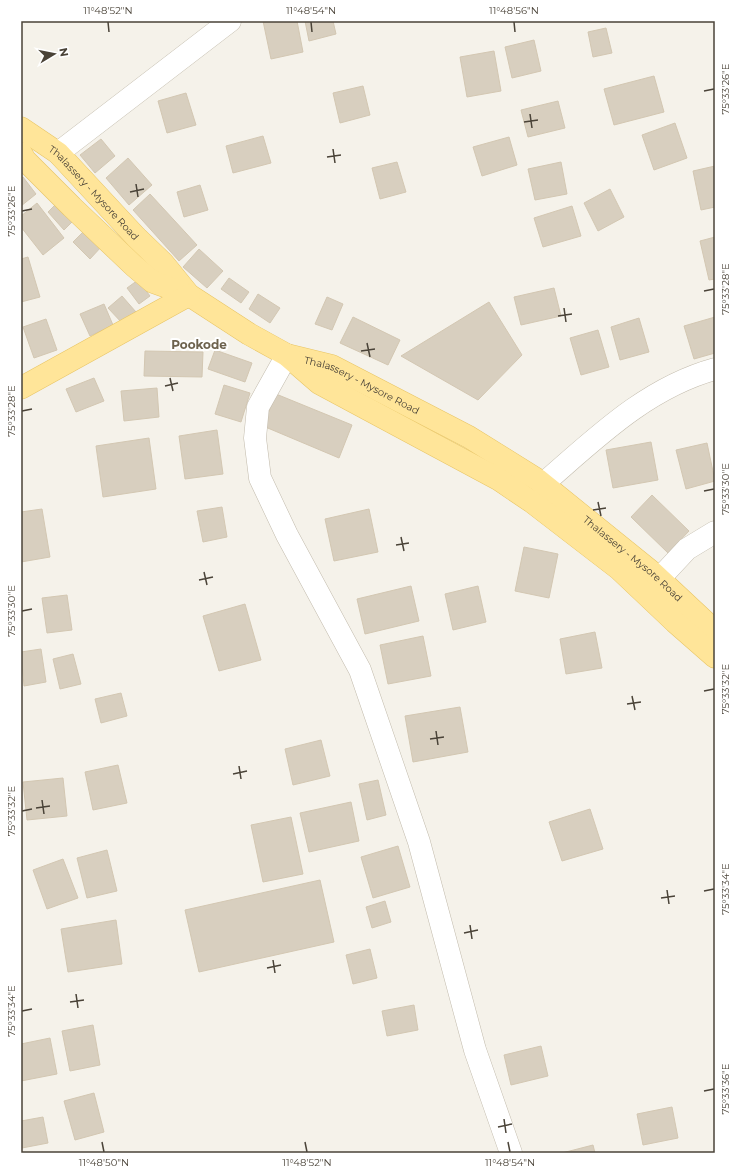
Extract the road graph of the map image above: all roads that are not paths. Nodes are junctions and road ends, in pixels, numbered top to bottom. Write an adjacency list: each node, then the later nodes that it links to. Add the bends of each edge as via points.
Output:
1 (230, 21): 4 (street)
2 (21, 128): 4 (main road, Thalassery - Mysore Road)
3 (21, 153): 5 (main road, via 24,160 152,282)
4 (58, 153): 5 (main road, Thalassery - Mysore Road, via 163,263)
5 (190, 295): 6 (main road, Thalassery - Mysore Road, via 248,334); 8 (main road)
6 (287, 355): 9 (main road, Thalassery - Mysore Road, via 332,366 469,437); 13 (main road, via 319,383 498,479 532,502 619,569); 14 (street, via 258,407 255,438 260,478 286,535 360,670 419,842 475,1050)
7 (715, 369): 9 (street, via 658,392 612,424)
8 (21, 388)
9 (543, 484): 11 (main road, Thalassery - Mysore Road)
10 (715, 532): 11 (street, via 687,549)
11 (660, 579): 12 (main road, Thalassery - Mysore Road)
12 (715, 631)
13 (715, 657)
14 (511, 1153)

